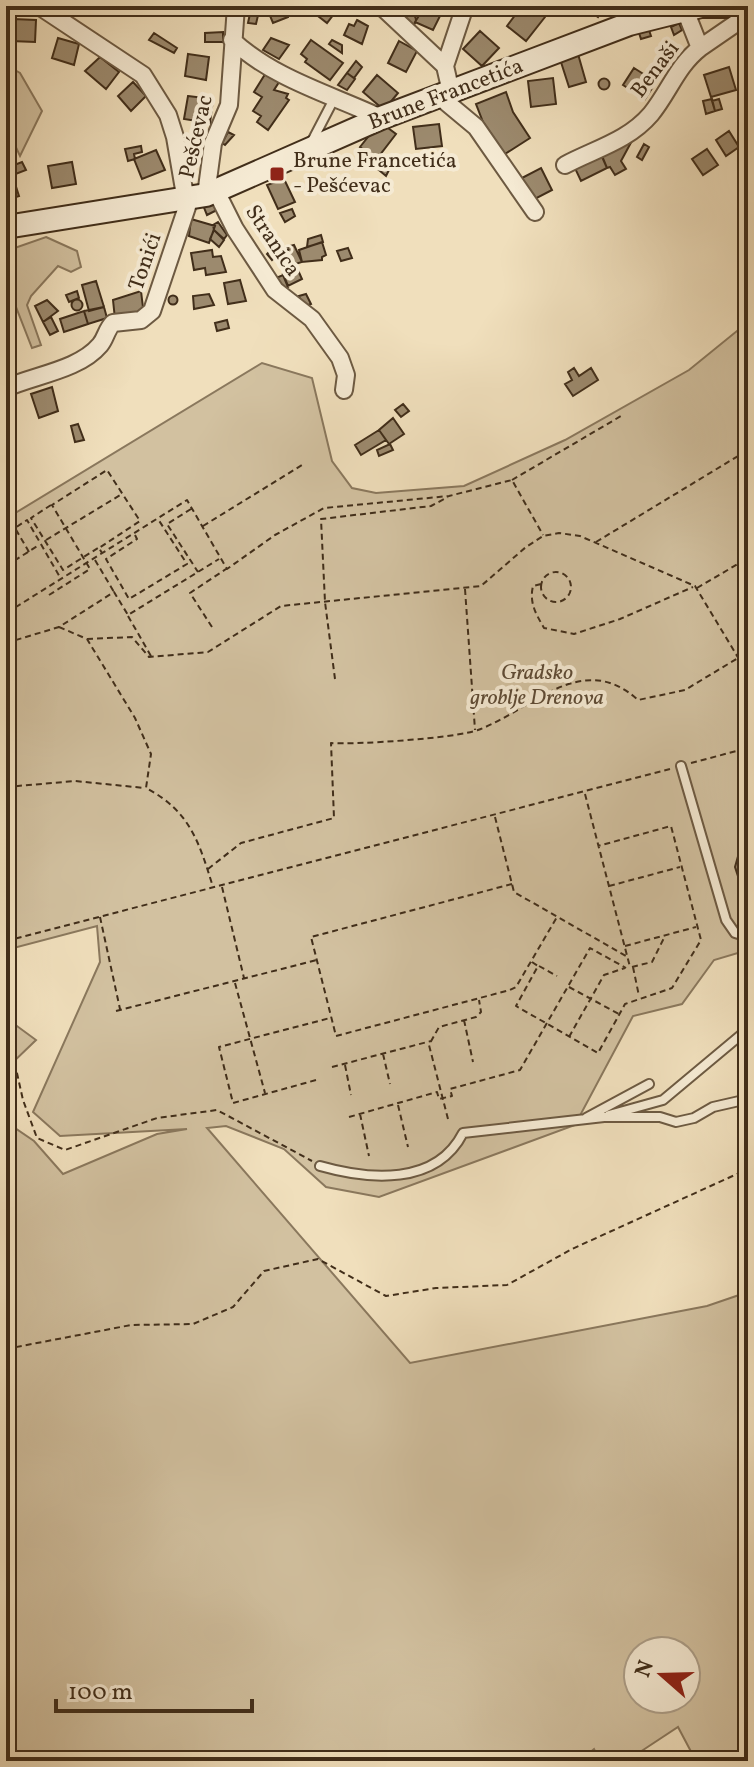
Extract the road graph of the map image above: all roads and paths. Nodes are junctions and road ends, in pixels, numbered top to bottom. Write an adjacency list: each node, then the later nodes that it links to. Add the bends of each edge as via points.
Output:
1 (39, 6): 16 (street, via 143,75 159,95)
2 (236, 6): 8 (street, Pešćevac)
3 (381, 6): 10 (street)
4 (465, 6): 10 (street)
5 (733, 6): 6 (street, Brune Francetića)
6 (697, 7): 9 (street, Benaši); 11 (street, Brune Francetića, via 629,24)
7 (748, 15): 9 (street, Benaši)
8 (232, 40): 12 (street, via 299,84); 16 (street, Pešćevac, via 229,105 213,143)
9 (700, 48): 15 (street, Benaši, via 686,59 652,113 635,129)
10 (445, 66): 11 (street)
11 (447, 93): 13 (street, Brune Francetića); 17 (street, via 446,102 476,127)
12 (336, 96): 13 (street); 14 (lane)
13 (381, 118): 14 (street, Brune Francetića)
14 (307, 153): 16 (street, Brune Francetića)
15 (565, 165)
16 (203, 195): 18 (street, Brune Francetića); 19 (street, Tonići, via 187,207 146,317 113,323 101,344 86,355); 20 (street, Stranica, via 235,229 275,290 304,311 340,358)
17 (535, 212)
18 (6, 227)
19 (6, 388)
20 (344, 390)
21 (621, 416): 24 (path)
22 (748, 450): 35 (path)
23 (302, 465): 30 (path)
24 (512, 480): 26 (path); 33 (path)
25 (122, 494): 27 (path, via 107,470); 31 (path); 37 (path, via 140,521)
26 (449, 496): 46 (path, via 324,508); 55 (path, via 431,506 321,519)
27 (52, 505): 31 (path); 34 (path, via 31,518)
28 (192, 508): 29 (path, via 187,500); 30 (path); 47 (path, via 167,524)
29 (158, 519): 32 (path); 32 (path, via 187,564 129,599 106,559 137,539)
30 (202, 526): 41 (path)
31 (66, 528): 34 (path); 40 (path)
32 (135, 534): 39 (path)
33 (543, 536): 35 (path, via 559,533); 50 (path, via 481,586)
34 (45, 541): 40 (path, via 63,570)
35 (595, 542): 51 (path)
36 (41, 544): 38 (path); 38 (path, via 27,520 15,528); 48 (path)
37 (99, 548): 39 (path); 40 (path)
38 (29, 552): 45 (path)
39 (103, 554): 43 (path)
40 (83, 558): 44 (path)
41 (221, 558): 46 (path); 47 (path)
42 (748, 558): 51 (path)
43 (94, 559): 44 (path); 53 (path)
44 (87, 564): 48 (path); 54 (path, via 90,569)
45 (6, 566)
46 (227, 569): 58 (path, via 190,593)
47 (198, 572): 56 (path)
48 (62, 580): 52 (path, via 16,607)
49 (541, 584): 49 (path, via 549,573 559,572 567,576 571,590 555,602 542,594); 51 (path, via 533,586 531,595 544,628 574,634)
50 (465, 588): 55 (path); 66 (path)
51 (695, 588): 63 (path)
52 (6, 589)
53 (114, 592): 56 (path); 57 (path)
54 (49, 595)
55 (325, 602): 62 (path, via 281,606 208,652); 65 (path)
56 (128, 615): 62 (path)
57 (59, 627): 59 (path); 60 (path)
58 (212, 627)
59 (87, 639): 62 (path, via 132,637); 70 (path, via 151,754)
60 (7, 641)
61 (748, 652): 63 (path)
62 (151, 657)
63 (738, 658): 64 (path); 66 (path, via 685,690 638,700 622,686 576,680)
64 (748, 674)
65 (335, 679)
66 (475, 731): 75 (path, via 331,743 334,818 241,843)
67 (748, 748): 68 (path)
68 (681, 766): 71 (path); 84 (lane, via 726,920 735,933)
69 (6, 787): 70 (path, via 75,781)
70 (146, 788): 75 (path, via 172,802 199,841)
71 (584, 792): 72 (path); 73 (path)
72 (495, 816): 76 (path); 77 (path)
73 (598, 846): 74 (path, via 671,826); 79 (path)
74 (681, 866): 79 (path); 82 (path)
75 (208, 869): 78 (path)
76 (512, 884): 81 (path, via 514,892); 88 (path, via 311,937)
77 (222, 886): 78 (path); 93 (path)
78 (213, 887): 80 (path)
79 (608, 887): 86 (path)
80 (100, 916): 85 (path); 94 (path, via 118,1011)
81 (557, 917): 87 (path); 89 (path)
82 (697, 927): 83 (path); 96 (path, via 701,940 672,988)
83 (665, 936): 86 (path); 91 (path, via 652,962)
84 (748, 937)
85 (6, 941)
86 (623, 946): 87 (path)
87 (626, 956): 91 (path)
88 (317, 960): 93 (path); 100 (path)
89 (531, 962): 90 (path); 98 (path, via 516,987)
90 (538, 966): 92 (path); 103 (path, via 516,1006)
91 (630, 967): 95 (path, via 590,948); 96 (path); 97 (path, via 604,975)
92 (557, 976)
93 (244, 979): 94 (path)
94 (235, 981): 106 (path)
95 (568, 987): 97 (path); 103 (path)
96 (640, 997): 99 (path)
97 (591, 999): 99 (path); 105 (path)
98 (479, 1000): 100 (path, via 336,1036); 101 (path, via 481,1012)
99 (619, 1014): 105 (path, via 598,1053)
100 (332, 1018): 106 (path)
101 (464, 1020): 107 (path, via 439,1027); 109 (path)
102 (6, 1024): 127 (path, via 37,1138 65,1150 157,1118 217,1110)
103 (547, 1024): 105 (path); 117 (path, via 520,1070 450,1089 452,1096)
104 (748, 1029): 122 (lane, via 663,1100)
105 (569, 1037)
106 (250, 1039): 115 (path); 115 (path, via 219,1047 233,1103)
107 (431, 1041): 108 (path); 117 (path)
108 (383, 1054): 110 (path); 113 (path)
109 (473, 1062)
110 (345, 1064): 111 (path); 116 (path)
111 (332, 1067)
112 (316, 1080): 115 (path)
113 (390, 1084)
114 (649, 1084): 124 (lane)
115 (265, 1094)
116 (351, 1095)
117 (443, 1098): 119 (path, via 437,1092); 123 (path)
118 (748, 1099): 122 (lane, via 676,1122)
119 (397, 1103): 120 (path); 125 (path)
120 (360, 1114): 121 (path); 126 (path)
121 (349, 1117)
122 (604, 1117): 124 (lane)
123 (448, 1119)
124 (583, 1120): 127 (lane, via 463,1133 453,1152 412,1173 378,1178)
125 (408, 1147)
126 (369, 1156)
127 (320, 1166)
128 (748, 1169): 129 (path, via 572,1249 507,1285 386,1296 318,1259 264,1271 233,1307 193,1324 131,1325)
129 (6, 1349)

